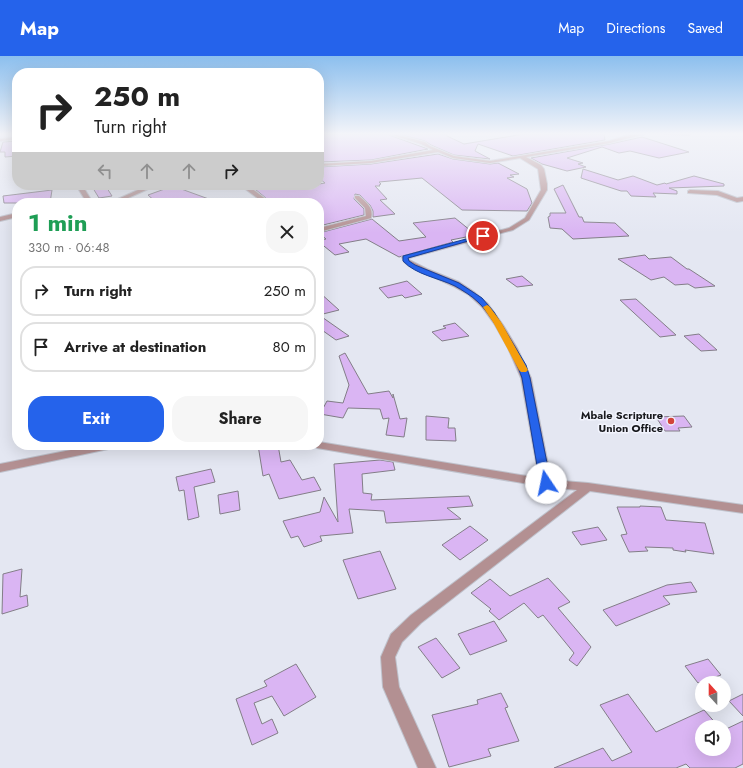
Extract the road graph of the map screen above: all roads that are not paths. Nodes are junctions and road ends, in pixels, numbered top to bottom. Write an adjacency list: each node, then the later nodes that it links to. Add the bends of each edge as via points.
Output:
1 (540, 167): 15 (street, via 544,190 527,219 511,229 405,257 413,266 457,285 479,299 490,312 522,365)
2 (142, 190): 6 (street)
3 (250, 190): 7 (street)
4 (690, 192): 8 (street)
5 (357, 197): 11 (street, via 366,206 370,213 369,217)
6 (124, 198)
7 (261, 198)
8 (743, 199)
9 (12, 216): 10 (street)
10 (0, 219)
11 (324, 229)
12 (324, 446): 15 (street)
13 (89, 450): 14 (street)
14 (0, 468)
15 (546, 483): 16 (street)
16 (588, 487): 17 (street); 18 (street, via 416,619 396,638 388,657 390,687)
17 (743, 509)
18 (427, 768)

